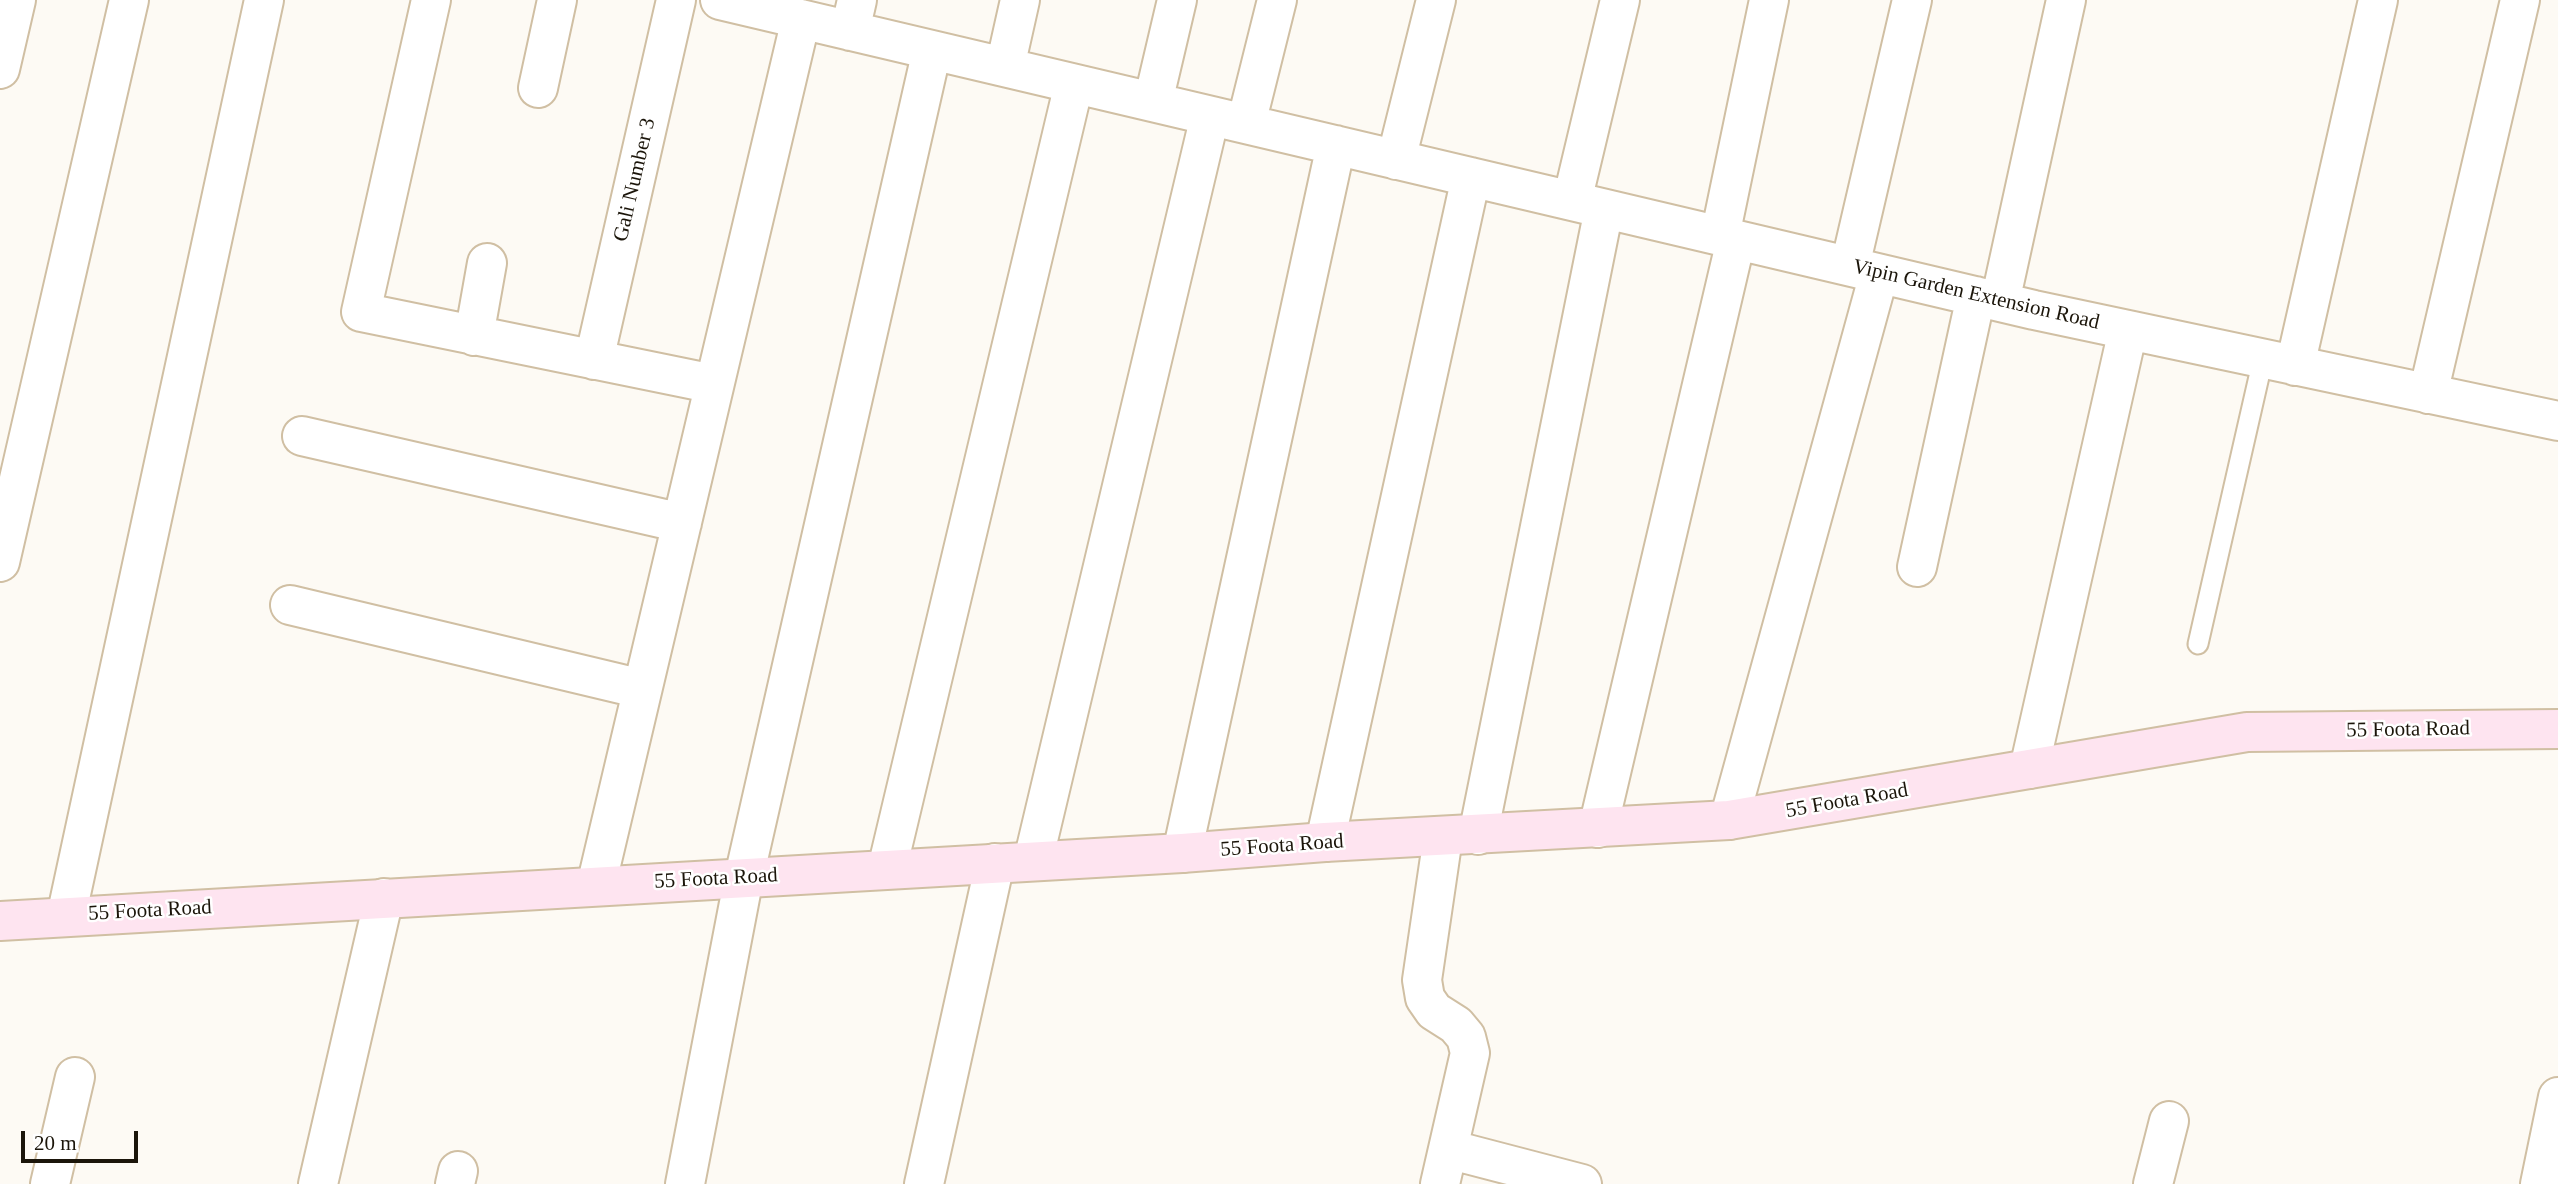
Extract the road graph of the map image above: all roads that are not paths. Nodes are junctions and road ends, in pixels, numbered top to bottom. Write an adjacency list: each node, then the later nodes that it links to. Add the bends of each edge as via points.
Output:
1 (16, 0): 22 (street)
2 (129, 0): 44 (street)
3 (264, 0): 62 (street)
4 (431, 0): 36 (street, via 361,312)
5 (557, 0): 24 (street)
6 (676, 0): 37 (street, Gali Number 3)
7 (720, 0): 19 (street, Vipin Garden Extension Road)
8 (1020, 0): 21 (street)
9 (1177, 0): 25 (street)
10 (1277, 0): 26 (street)
11 (1436, 0): 28 (street)
12 (1620, 0): 30 (street)
13 (1769, 0): 31 (street)
14 (1912, 0): 33 (street)
15 (2066, 0): 34 (street)
16 (2378, 0): 38 (street)
17 (2520, 0): 40 (street)
18 (853, 15): 19 (street, Vipin Garden Extension Road); 20 (street, Vipin Garden Extension Road)
19 (801, 19): 39 (street)
20 (932, 50): 21 (street, Vipin Garden Extension Road); 59 (street)
21 (1005, 67): 23 (street, Vipin Garden Extension Road)
22 (0, 69)
23 (1074, 84): 25 (street, Vipin Garden Extension Road); 58 (street)
24 (538, 88)
25 (1153, 102): 26 (street, Vipin Garden Extension Road)
26 (1228, 120): 27 (street, Vipin Garden Extension Road); 56 (street)
27 (1336, 145): 28 (street, Vipin Garden Extension Road); 55 (street)
28 (1396, 160): 29 (street, Vipin Garden Extension Road)
29 (1471, 177): 30 (street, Vipin Garden Extension Road); 54 (street)
30 (1588, 205): 31 (street, Vipin Garden Extension Road); 53 (street)
31 (1728, 238): 33 (street, Vipin Garden Extension Road); 52 (street)
32 (487, 264): 36 (street)
33 (1865, 270): 34 (street, Vipin Garden Extension Road); 51 (street)
34 (1988, 299): 35 (street, Vipin Garden Extension Road); 45 (street)
35 (2128, 330): 38 (street, Vipin Garden Extension Road); 50 (street)
36 (474, 336): 37 (street)
37 (594, 360): 39 (street)
38 (2279, 362): 40 (street, Vipin Garden Extension Road); 47 (lane)
39 (714, 384): 43 (street)
40 (2428, 394): 41 (street, Vipin Garden Extension Road)
41 (2558, 421)
42 (302, 436): 43 (street)
43 (682, 523): 48 (street)
44 (0, 562)
45 (1917, 568)
46 (290, 605): 48 (street)
47 (2198, 644)
48 (642, 689): 60 (street)
49 (2558, 729): 50 (street, 55 Foota Road, via 2247,732)
50 (2029, 769): 51 (street, 55 Foota Road)
51 (1729, 820): 52 (street, 55 Foota Road)
52 (1598, 828): 53 (street, 55 Foota Road)
53 (1461, 836): 54 (street, 55 Foota Road); 67 (street, via 1422,980 1434,1011 1466,1037 1469,1053)
54 (1325, 842): 55 (street, 55 Foota Road)
55 (1182, 853): 56 (street, 55 Foota Road)
56 (1033, 861): 57 (street, 55 Foota Road)
57 (995, 863): 58 (street, 55 Foota Road); 71 (street)
58 (887, 869): 59 (street, 55 Foota Road)
59 (744, 877): 60 (street, 55 Foota Road); 70 (street)
60 (596, 886): 61 (street, 55 Foota Road)
61 (384, 898): 62 (street, 55 Foota Road); 69 (street)
62 (66, 916): 63 (street, 55 Foota Road)
63 (0, 921)
64 (75, 1077): 68 (street)
65 (2558, 1097): 74 (street)
66 (2169, 1121): 73 (street)
67 (1444, 1166): 72 (street)
68 (50, 1184)
69 (318, 1184)
70 (685, 1184)
71 (926, 1184)
72 (1583, 1184)
73 (2153, 1184)
74 (2540, 1184)

